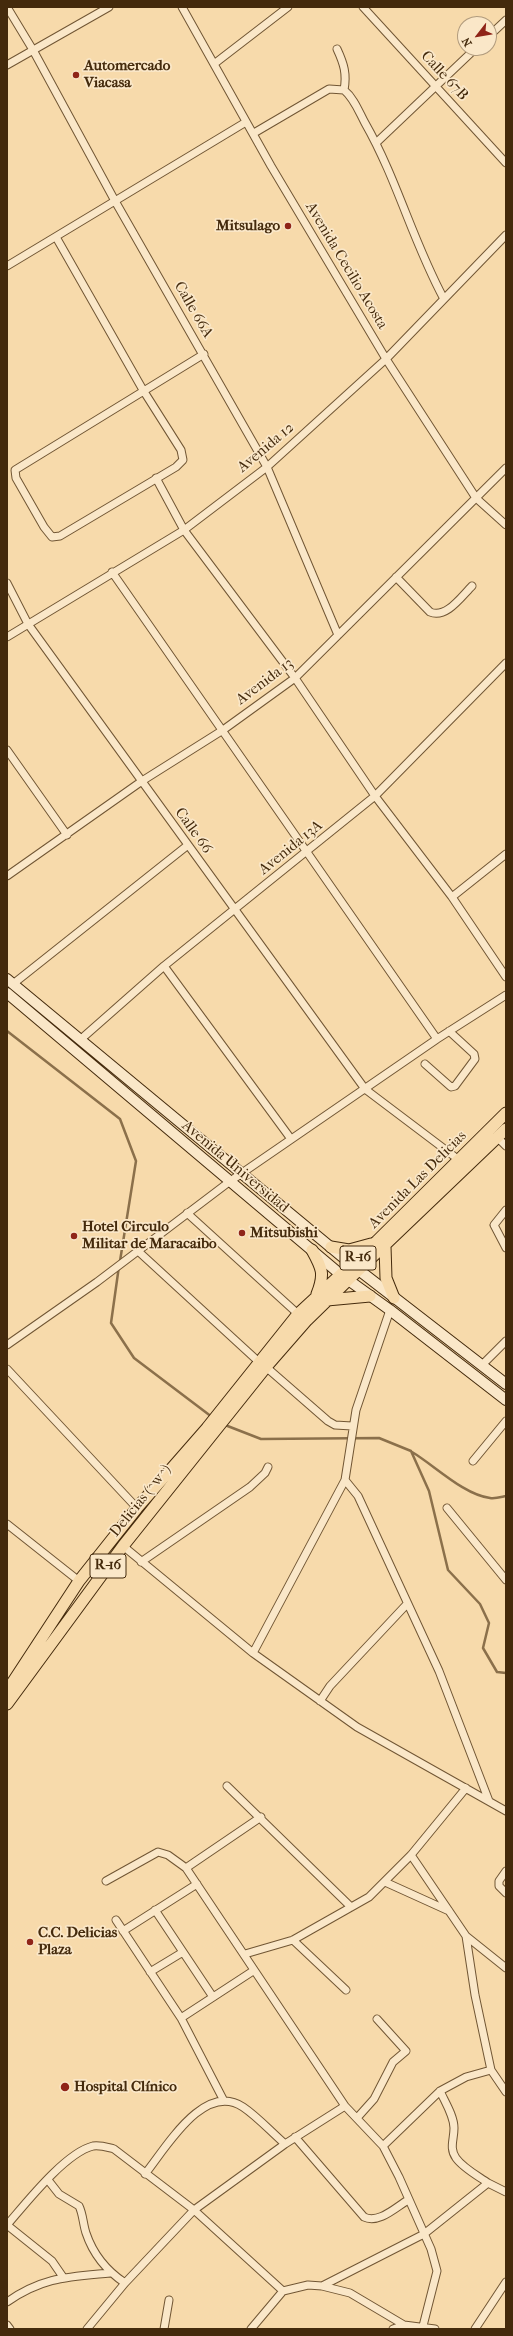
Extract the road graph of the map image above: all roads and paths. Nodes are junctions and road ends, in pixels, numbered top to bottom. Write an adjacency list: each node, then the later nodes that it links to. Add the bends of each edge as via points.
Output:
1 (7, 7): 9 (street, Calle 66A)
2 (109, 7): 9 (street)
3 (182, 7): 11 (street, Avenida Cecilio Acosta)
4 (288, 7): 11 (street)
5 (363, 7): 13 (street, Calle 67B)
6 (506, 20): 7 (street)
7 (497, 28)
8 (337, 49): 14 (street, via 344,65)
9 (33, 50): 12 (street); 19 (street, Calle 66A)
10 (468, 56): 13 (street)
11 (214, 64): 15 (street, Avenida Cecilio Acosta)
12 (7, 65)
13 (436, 87): 17 (street); 18 (street, Calle 67B)
14 (344, 90): 16 (street, via 329,89); 17 (street, via 353,101)
15 (246, 122): 16 (street, Avenida Cecilio Acosta); 19 (street)
16 (254, 133): 25 (street, Avenida Cecilio Acosta)
17 (376, 143): 23 (street)
18 (506, 163)
19 (115, 201): 21 (street); 24 (street, Calle 66A)
20 (506, 235): 23 (street, Avenida 12)
21 (56, 237): 22 (street); 26 (street)
22 (7, 266)
23 (444, 299): 25 (street, Avenida 12)
24 (204, 354): 26 (street); 27 (street, Calle 66A)
25 (386, 359): 27 (street, Avenida 12); 30 (street, Avenida Cecilio Acosta)
26 (143, 390): 29 (street, via 181,450 183,460); 29 (street, via 15,470 16,478 44,528 52,537 60,536)
27 (267, 467): 32 (street, Avenida 12); 38 (street, Calle 66A)
28 (506, 468): 30 (street, Avenida 13)
29 (156, 478): 32 (street)
30 (476, 498): 31 (street, Avenida Cecilio Acosta); 34 (street, Avenida 13)
31 (506, 525)
32 (184, 530): 33 (street, Avenida 12); 41 (street)
33 (112, 572): 37 (street, Avenida 12); 42 (street)
34 (396, 577): 36 (street, via 436,615 444,613); 38 (street, Avenida 13)
35 (7, 583): 37 (street, Calle 66)
36 (472, 586)
37 (28, 624): 39 (street, Avenida 12); 44 (street, Calle 66)
38 (338, 635): 41 (street, Avenida 13)
39 (7, 637)
40 (506, 663): 45 (street, Avenida 13A)
41 (295, 678): 42 (street, Avenida 13); 45 (street)
42 (223, 730): 44 (street, Avenida 13); 48 (street)
43 (8, 753): 46 (street)
44 (142, 781): 46 (street, Avenida 13); 47 (street, Calle 66)
45 (375, 796): 48 (street, Avenida 13A); 51 (street)
46 (67, 835): 50 (street, Avenida 13)
47 (188, 845): 52 (street, Calle 66); 55 (street)
48 (307, 852): 52 (street, Avenida 13A); 59 (street)
49 (506, 854): 51 (street)
50 (7, 876)
51 (452, 897): 54 (street)
52 (235, 910): 53 (street, Avenida 13A); 62 (street, Calle 66)
53 (164, 966): 60 (street, Avenida 13A); 66 (street)
54 (506, 977)
55 (10, 982): 60 (street, Avenida Universidad)
56 (7, 993): 70 (street, Avenida Universidad)
57 (506, 995): 58 (street)
58 (449, 1032): 59 (street); 61 (street, via 474,1054 475,1060 455,1086 451,1087)
59 (437, 1039): 62 (street)
60 (80, 1040): 69 (street, Avenida Universidad)
61 (425, 1064)
62 (365, 1089): 66 (street); 68 (street, Calle 66)
63 (506, 1113): 68 (main road, Avenida Las Delicias / R-16)
64 (506, 1129): 65 (main road, R-16)
65 (498, 1137): 67 (street); 73 (main road, R-16)
66 (292, 1139): 69 (street)
67 (506, 1146)
68 (459, 1160): 73 (main road, Avenida Las Delicias / R-16)
69 (241, 1174): 70 (street); 74 (street, Avenida Universidad)
70 (229, 1182): 72 (street); 76 (street, Avenida Universidad)
71 (506, 1210): 75 (street, via 494,1225)
72 (187, 1213): 77 (street); 85 (street)
73 (381, 1244): 74 (main road, via 349,1250); 78 (main road, Avenida Las Delicias / R-16); 82 (main road, via 386,1278)
74 (330, 1247): 78 (street, Avenida Universidad)
75 (506, 1248)
76 (312, 1250): 79 (street, Avenida Universidad); 80 (main road, via 321,1266 323,1281)
77 (136, 1252): 87 (street); 88 (street)
78 (355, 1267): 79 (main road, Avenida Las Delicias / R-16); 82 (street, Avenida Universidad)
79 (344, 1277): 80 (main road, Avenida Las Delicias / R-16); 81 (street, Avenida Universidad); 83 (main road, R-16)
80 (316, 1296): 85 (main road, Avenida Las Delicias / R-16)
81 (370, 1296): 83 (main road); 84 (street, Avenida Universidad)
82 (394, 1298): 89 (street, Avenida Universidad)
83 (327, 1300): 88 (main road, R-16)
84 (390, 1310): 92 (street, Avenida Universidad); 94 (street)
85 (298, 1314): 88 (main road, Avenida Las Delicias / R-16)
86 (506, 1341): 89 (street)
87 (7, 1345)
88 (263, 1365): 94 (street, via 328,1421); 95 (main road, Avenida Las Delicias / R-16)
89 (482, 1365): 91 (street, Avenida Universidad)
90 (7, 1369): 99 (street)
91 (506, 1384)
92 (506, 1400)
93 (506, 1421): 96 (street)
94 (352, 1429): 98 (street)
95 (211, 1431): 99 (main road, Delicias (^w^) / R-16); 102 (main road, Delicias (^w^) / R-16)
96 (473, 1461)
97 (268, 1467): 103 (street, via 250,1486)
98 (344, 1480): 106 (street, via 358,1496); 107 (street)
99 (137, 1508): 105 (main road, Delicias (^w^) / R-16)
100 (447, 1508): 104 (street)
101 (7, 1524): 105 (street)
102 (123, 1546): 103 (street); 108 (main road, Delicias (^w^) / R-16)
103 (141, 1562): 107 (street)
104 (506, 1580)
105 (79, 1581): 108 (main road, Delicias (^w^) / R-16)
106 (407, 1604): 109 (street, via 330,1686); 112 (street, via 439,1671)
107 (253, 1653): 109 (street)
108 (9, 1697)
109 (320, 1701): 111 (street, via 358,1727)
110 (227, 1786): 114 (street)
111 (466, 1788): 112 (street); 115 (street)
112 (489, 1801): 113 (street)
113 (506, 1811)
114 (260, 1817): 116 (street); 122 (street)
115 (411, 1855): 119 (street); 124 (street)
116 (186, 1868): 118 (street, via 168,1855 158,1852); 120 (street)
117 (506, 1871): 121 (street, via 499,1881 499,1886)
118 (106, 1881)
119 (385, 1882): 122 (street, via 369,1897); 124 (street)
120 (197, 1884): 123 (street); 130 (street)
121 (506, 1892)
122 (351, 1906): 128 (street)
123 (155, 1910): 126 (street); 129 (street)
124 (449, 1911): 127 (street)
125 (116, 1920): 126 (street)
126 (123, 1931): 133 (street)
127 (466, 1936): 131 (street); 138 (street)
128 (293, 1940): 130 (street); 134 (street)
129 (183, 1952): 133 (street); 135 (street)
130 (245, 1954): 132 (street)
131 (506, 1968)
132 (253, 1970): 135 (street); 142 (street)
133 (150, 1972): 136 (street)
134 (346, 1990)
135 (213, 1997): 136 (street)
136 (181, 2018): 141 (street)
137 (377, 2019): 143 (street, via 406,2051 393,2062 374,2099)
138 (491, 2070): 139 (street, via 466,2077); 140 (street)
139 (440, 2091): 146 (street); 149 (street, via 449,2108 454,2128 451,2146 457,2160)
140 (506, 2092)
141 (224, 2101): 145 (street, via 243,2107); 147 (street, via 205,2105 193,2115)
142 (345, 2106): 143 (street); 144 (street)
143 (357, 2118): 146 (street)
144 (295, 2137): 145 (street); 151 (street, via 364,2217 374,2220)
145 (285, 2144): 152 (street)
146 (383, 2146): 151 (street)
147 (145, 2174): 148 (street, via 114,2149 101,2145 85,2150); 152 (street)
148 (48, 2180): 153 (street); 155 (street, via 59,2194 79,2206 90,2244)
149 (488, 2183): 150 (street); 154 (street)
150 (506, 2192)
151 (408, 2200): 154 (street)
152 (194, 2210): 158 (street); 160 (street)
153 (7, 2225): 156 (street, via 52,2261)
154 (424, 2234): 159 (street); 165 (street, via 437,2271)
155 (110, 2273): 156 (street); 158 (street)
156 (63, 2278): 162 (street, via 39,2284)
157 (506, 2282): 172 (street)
158 (125, 2283): 167 (street)
159 (322, 2286): 160 (street, via 303,2286); 164 (street, via 355,2295)
160 (283, 2291): 169 (street)
161 (169, 2300): 168 (street)
162 (7, 2302)
163 (7, 2325): 166 (street)
164 (404, 2325): 165 (street); 170 (street)
165 (423, 2326): 171 (street)
166 (10, 2329)
167 (87, 2329)
168 (164, 2329)
169 (251, 2329)
170 (393, 2329)
171 (435, 2329)
172 (475, 2329)

